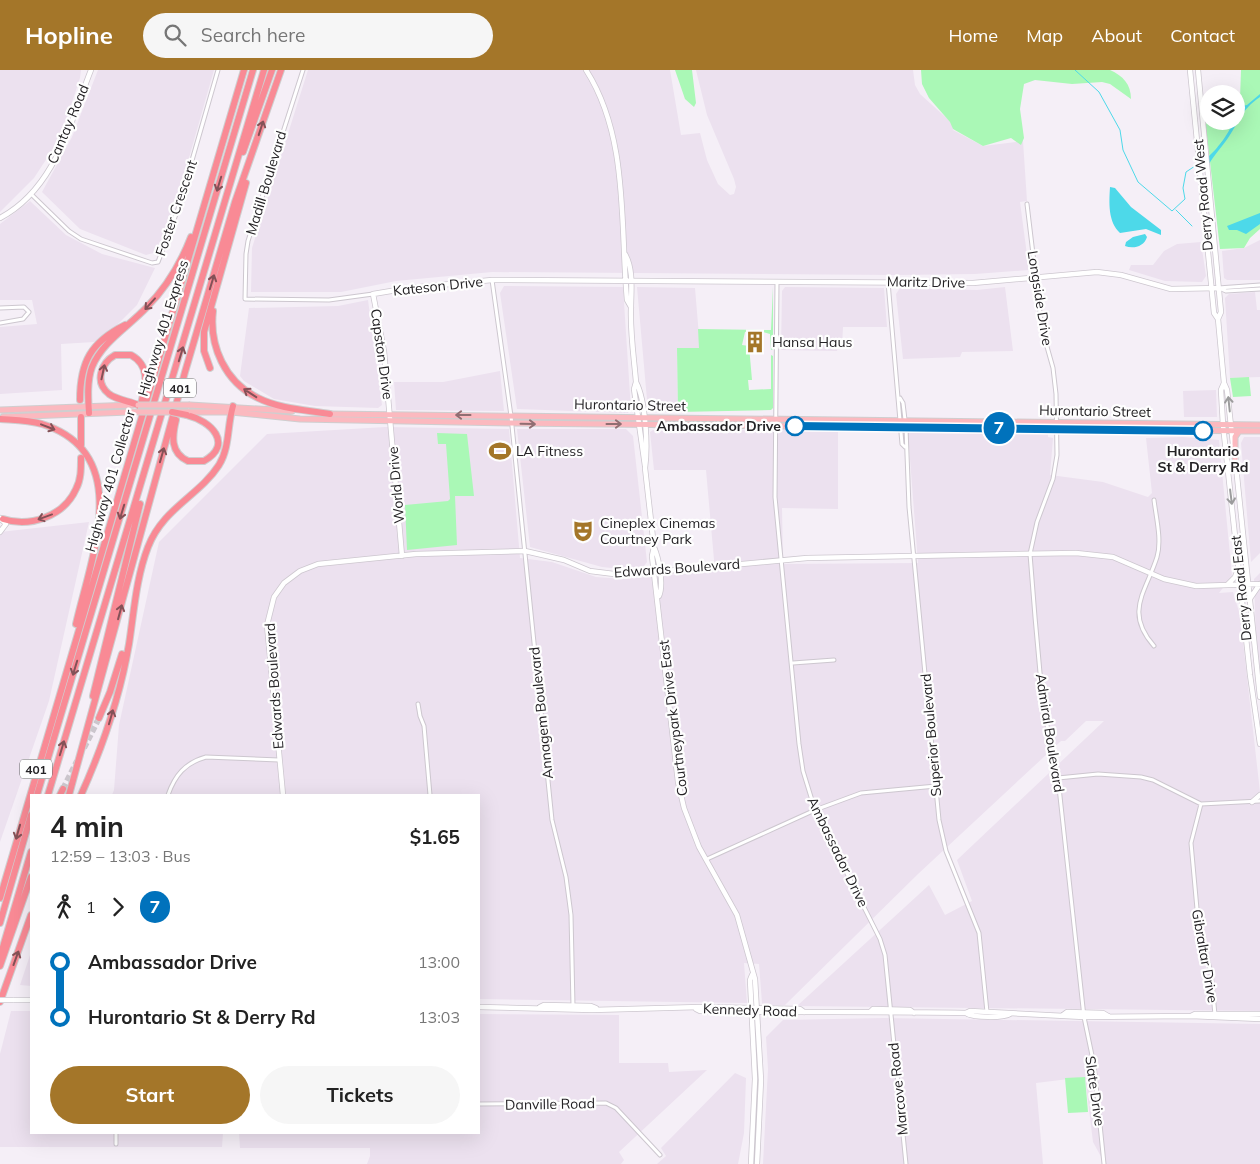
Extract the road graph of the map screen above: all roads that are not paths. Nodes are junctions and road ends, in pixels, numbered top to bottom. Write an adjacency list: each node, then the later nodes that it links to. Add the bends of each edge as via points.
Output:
1 (91, 70): 14 (main road, Cantay Road, via 53,164)
2 (218, 70): 14 (street, Foster Crescent, via 178,210 158,262 81,239)
3 (244, 70): 15 (highway, Highway 401 Collector / 401)
4 (254, 70): 105 (highway, Highway 401 Express / 401, one-way to 105)
5 (264, 70): 13 (highway, Highway 401 Express / 401)
6 (272, 70): 13 (highway)
7 (280, 70): 12 (highway, 401, one-way to 7)
8 (303, 70): 30 (street, Madill Boulevard, via 248,241)
9 (586, 70): 22 (main road, Courtneypark Drive East, via 601,98 612,138 620,182 625,254 629,261)
10 (1190, 70): 16 (main road, Derry Road West)
11 (1198, 70): 17 (main road, Derry Road West)
12 (256, 145): 25 (highway); 36 (highway, 401, one-way to 12, via 235,202)
13 (234, 171): 67 (highway, Highway 401 Express / 401, one-way to 13)
14 (30, 194): 19 (main road, Cantay Road)
15 (207, 196): 33 (highway, one-way to 33, via 175,270); 63 (highway, Highway 401 Collector / 401)
16 (1203, 197): 17 (main road); 27 (main road, Derry Road West)
17 (1210, 197): 28 (main road, Derry Road West)
18 (1027, 204): 20 (street, Longside Drive)
19 (0, 218)
20 (1036, 276): 23 (main road, Maritz Drive, via 973,283); 27 (main road, Maritz Drive, via 1103,272 1172,289); 54 (street, Longside Drive, via 1042,329 1054,376)
21 (492, 280): 22 (main road, Kateson Drive); 29 (main road, Kateson Drive); 47 (street, Annagem Boulevard)
22 (628, 281): 24 (main road, Maritz Drive); 49 (main road, Courtneypark Drive East)
23 (888, 281): 24 (main road, Maritz Drive); 53 (street, Superior Boulevard)
24 (777, 282): 52 (street, Ambassador Drive)
25 (218, 284): 35 (highway, via 204,332 204,351); 46 (highway, one-way to 25, via 258,398 232,378 219,356 213,336)
26 (1260, 287): 28 (street, via 1226,291)
27 (1212, 288): 28 (main road, Maritz Drive); 32 (main road, Derry Road West, via 1214,313)
28 (1218, 288): 32 (main road, Derry Road West, via 1221,312)
29 (373, 294): 30 (street, Kateson Drive, via 329,300); 51 (main road, Capston Drive, via 384,351)
30 (245, 299)
31 (0, 308): 34 (street, via 24,307 29,312 23,319)
32 (1218, 319): 37 (main road, Derry Road West)
33 (133, 321): 38 (highway, via 108,335 88,356 82,371); 41 (highway, via 96,359 90,376)
34 (0, 322)
35 (210, 368)
36 (185, 372): 45 (highway, via 173,444 184,460 204,461 215,450 217,437 207,422); 98 (highway, 401, one-way to 36)
37 (1224, 383): 57 (main road, Derry Road West, via 1220,390); 61 (main road, Derry Road West, one-way to 37)
38 (80, 400)
39 (131, 403): 40 (highway); 41 (main road); 63 (highway, one-way to 63, via 110,394 101,382 103,365 115,355 131,355 140,360 145,372)
40 (138, 405): 42 (main road, Hurontario Street, bridge)
41 (89, 409): 43 (main road); 44 (main road, bridge); 50 (main road)
42 (232, 409): 45 (main road, Hurontario Street); 46 (main road, Hurontario Street); 51 (main road, Hurontario Street, via 300,419); 87 (highway, via 227,442 219,464 164,520 150,541)
43 (0, 410)
44 (172, 412): 45 (highway, bridge)
45 (187, 414)
46 (330, 414): 51 (main road, Hurontario Street)
47 (511, 416): 49 (main road, Hurontario Street); 51 (main road, Hurontario Street, one-way to 51); 55 (street, Annagem Boulevard)
48 (81, 417): 68 (highway)
49 (640, 417): 52 (main road, Hurontario Street); 56 (main road, Courtneypark Drive East)
50 (0, 418): 95 (highway, one-way to 95, via 37,423 62,434 84,453 98,483 101,502 98,530)
51 (390, 418): 55 (main road, Hurontario Street); 76 (main road, World Drive)
52 (776, 418): 53 (main road, Hurontario Street); 59 (street, Ambassador Drive)
53 (902, 419): 54 (main road, Hurontario Street); 60 (street, Superior Boulevard)
54 (1056, 422): 57 (main road, Hurontario Street); 62 (street, Admiral Boulevard)
55 (512, 423): 56 (main road, Hurontario Street, one-way to 56); 74 (street, Annagem Boulevard)
56 (641, 424): 59 (main road, Hurontario Street); 80 (main road, Courtneypark Drive East, via 642,459)
57 (1223, 425): 61 (main road, Hurontario Street); 64 (main road, Derry Road West)
58 (1260, 425): 61 (main road, Hurontario Street)
59 (776, 426): 60 (main road, Hurontario Street); 78 (street, Ambassador Drive, via 775,497)
60 (903, 428): 62 (main road, Hurontario Street); 77 (street, Superior Boulevard, via 902,444 905,447)
61 (1231, 428): 64 (main road, Hurontario Street); 65 (main road, Hurontario Street); 70 (main road, Derry Road East)
62 (1056, 429): 64 (main road, Hurontario Street); 75 (street, Admiral Boulevard, via 1057,455 1053,479 1037,522)
63 (138, 430): 95 (highway, Highway 401 Collector / 401)
64 (1224, 431): 79 (main road, Derry Road East, one-way to 79)
65 (1239, 431): 66 (main road, Hurontario Street); 70 (main road)
66 (1260, 431)
67 (157, 434): 98 (highway, via 110,619 93,695); 106 (highway, Highway 401 Express / 401, one-way to 67)
68 (80, 444)
69 (81, 458): 72 (highway, one-way to 72, via 76,490 61,509 39,520 16,522)
70 (1235, 458): 83 (main road, Derry Road East)
71 (1154, 500): 81 (street, via 1158,547)
72 (1, 518): 73 (main road, via 5,527)
73 (0, 532)
74 (525, 551): 76 (main road, Edwards Boulevard); 80 (main road, Edwards Boulevard, via 564,560 590,571 622,575); 131 (street, Annagem Boulevard, via 552,820 566,877 571,915)
75 (1030, 554): 77 (main road, Edwards Boulevard); 81 (main road, Edwards Boulevard, via 1076,553 1109,557); 103 (street, Admiral Boulevard, via 1043,706)
76 (402, 556): 102 (main road, Edwards Boulevard, via 318,564 292,576 274,597 267,625)
77 (916, 556): 78 (main road, Edwards Boulevard); 104 (street, Superior Boulevard)
78 (781, 560): 80 (main road, Edwards Boulevard); 94 (street, Ambassador Drive)
79 (1239, 568): 84 (main road); 85 (main road, Derry Road East)
80 (657, 571): 119 (main road, Courtneypark Drive East, via 678,782 692,831)
81 (1150, 573): 84 (main road, Edwards Boulevard, via 1178,583); 92 (street, via 1140,599 1140,614 1141,628)
82 (1260, 584): 83 (main road, Edwards Boulevard); 86 (main road)
83 (1248, 585): 85 (main road, Edwards Boulevard); 86 (main road, Derry Road East)
84 (1226, 586): 85 (main road, Edwards Boulevard)
85 (1240, 586): 89 (main road, Derry Road East)
86 (1249, 601): 88 (main road, Derry Road East)
87 (132, 616): 99 (highway, via 116,676); 108 (highway, one-way to 87, via 117,698)
88 (1251, 621): 89 (main road); 91 (main road, Derry Road East)
89 (1245, 622): 90 (main road, Derry Road East)
90 (1246, 639): 91 (main road); 100 (main road, Derry Road East)
91 (1253, 639): 96 (main road, Derry Road East)
92 (1154, 646)
93 (834, 660): 94 (street)
94 (793, 664): 116 (street, Ambassador Drive, via 801,757)
95 (66, 668): 120 (highway, Highway 401 Collector / 401, one-way to 120)
96 (1260, 697)
97 (418, 704): 111 (street, via 424,726)
98 (93, 710): 107 (highway, 401)
99 (99, 718)
100 (1260, 741): 101 (main road, Derry Road East)
101 (1260, 744)
102 (279, 760): 109 (street, via 195,760 181,770); 110 (main road, Edwards Boulevard)
103 (1058, 778): 115 (street, via 1098,774 1141,777); 136 (street, Admiral Boulevard)
104 (936, 786): 116 (street, via 861,793); 134 (street, Superior Boulevard, via 944,845 979,934)
105 (37, 794)
106 (48, 794)
107 (69, 794)
108 (81, 794)
109 (169, 794)
110 (283, 794)
111 (430, 794)
112 (1260, 795): 114 (main road)
113 (1260, 801): 114 (street)
114 (1252, 802): 115 (street)
115 (1201, 804): 137 (street, Gibraltar Drive, via 1191,843 1199,931 1211,972)
116 (815, 810): 119 (street); 133 (street, Ambassador Drive, via 880,939 885,955)
117 (30, 818): 125 (highway)
118 (30, 855): 126 (highway)
119 (707, 860): 132 (main road, Courtneypark Drive East, via 737,915 747,946 754,979)
120 (7, 870): 122 (highway); 123 (highway, Highway 401 Collector / 401)
121 (30, 879): 127 (highway)
122 (0, 891)
123 (0, 898)
124 (30, 918): 129 (highway, one-way to 124)
125 (0, 923)
126 (0, 957)
127 (0, 966)
128 (30, 1000): 129 (main road, bridge)
129 (0, 1001)
130 (480, 1007): 131 (main road, Kennedy Road)
131 (573, 1007): 132 (main road, Kennedy Road)
132 (755, 1010): 133 (main road, Kennedy Road); 143 (main road, Courtneypark Drive East); 144 (main road, Courtneypark Drive East, via 761,1080)
133 (891, 1012): 134 (main road, Kennedy Road, via 970,1011); 145 (street, Marcove Road)
134 (987, 1014): 136 (main road, Kennedy Road)
135 (1260, 1014): 137 (main road, Kennedy Road)
136 (1084, 1015): 137 (main road, Kennedy Road); 146 (street, Slate Drive, via 1094,1065)
137 (1215, 1016): 138 (main road, Kennedy Road)
138 (1260, 1019)
139 (480, 1104): 142 (street, Danville Road, via 606,1103 616,1108)
140 (116, 1134): 141 (street)
141 (116, 1144)
142 (660, 1155)
143 (751, 1164)
144 (756, 1164)
145 (906, 1164)
146 (1104, 1164)

